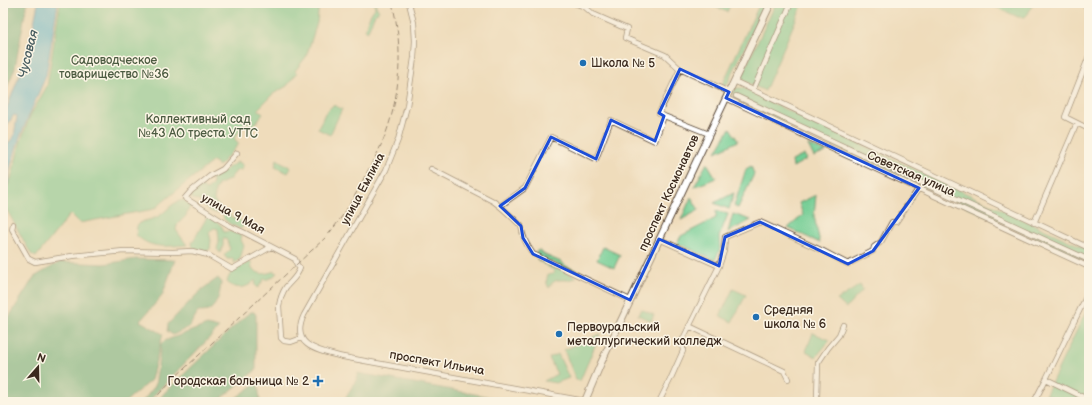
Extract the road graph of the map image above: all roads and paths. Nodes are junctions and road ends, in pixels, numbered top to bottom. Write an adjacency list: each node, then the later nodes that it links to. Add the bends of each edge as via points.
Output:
1 (409, 3): 34 (street, улица Емлина, via 415,33 414,52 407,106 394,153 301,321)
2 (574, 3): 8 (street, via 627,29 625,38 665,55)
3 (771, 3): 9 (main road, проспект Космонавтов)
4 (791, 3): 10 (street)
5 (1081, 3): 6 (street)
6 (1089, 7)
7 (1089, 56): 15 (street, via 1065,117)
8 (680, 69): 11 (street); 14 (street, via 659,113)
9 (734, 81): 11 (main road, проспект Космонавтов); 22 (street, Советская улица)
10 (754, 88)
11 (729, 92): 13 (main road, проспект Космонавтов)
12 (736, 96): 27 (street)
13 (726, 98): 17 (main road, проспект Космонавтов); 20 (street, Советская улица)
14 (664, 116): 17 (street); 21 (street, via 655,141 611,120 596,159 550,136 525,188)
15 (1077, 123): 16 (street); 22 (street)
16 (1089, 129)
17 (709, 134): 24 (main road, проспект Космонавтов)
18 (237, 154): 25 (street, улица 9 Мая, via 223,169 190,191 185,198 230,226)
19 (431, 169): 21 (street)
20 (919, 188): 28 (street, via 873,251 848,264 760,222 725,237 724,251); 29 (street, Советская улица)
21 (500, 206): 31 (street, via 521,226 523,238 533,254)
22 (1034, 223): 26 (street, Советская улица)
23 (13, 224): 25 (street, via 12,229 30,259 35,262 124,251 192,251 208,255 232,269)
24 (659, 239): 28 (street); 31 (main road, проспект Космонавтов)
25 (271, 247): 34 (street, улица 9 Мая, via 295,259 300,268 297,276 286,287 279,312 281,338 291,342)
26 (1089, 248)
27 (1089, 260)
28 (718, 266): 33 (street)
29 (1089, 267)
30 (1089, 291): 35 (street)
31 (630, 300): 37 (main road, проспект Космонавтов)
32 (843, 325): 41 (street, via 839,336 818,363 817,398)
33 (690, 326): 36 (street, via 784,371); 40 (street, via 682,341 683,351)
34 (302, 338): 39 (street, проспект Ильича, via 314,349 343,357)
35 (1046, 378): 38 (street); 42 (street)
36 (788, 379)
37 (588, 393): 39 (main road, проспект Ильича)
38 (1089, 400)
39 (586, 401)
40 (659, 402)
41 (823, 402)
42 (1034, 402)

